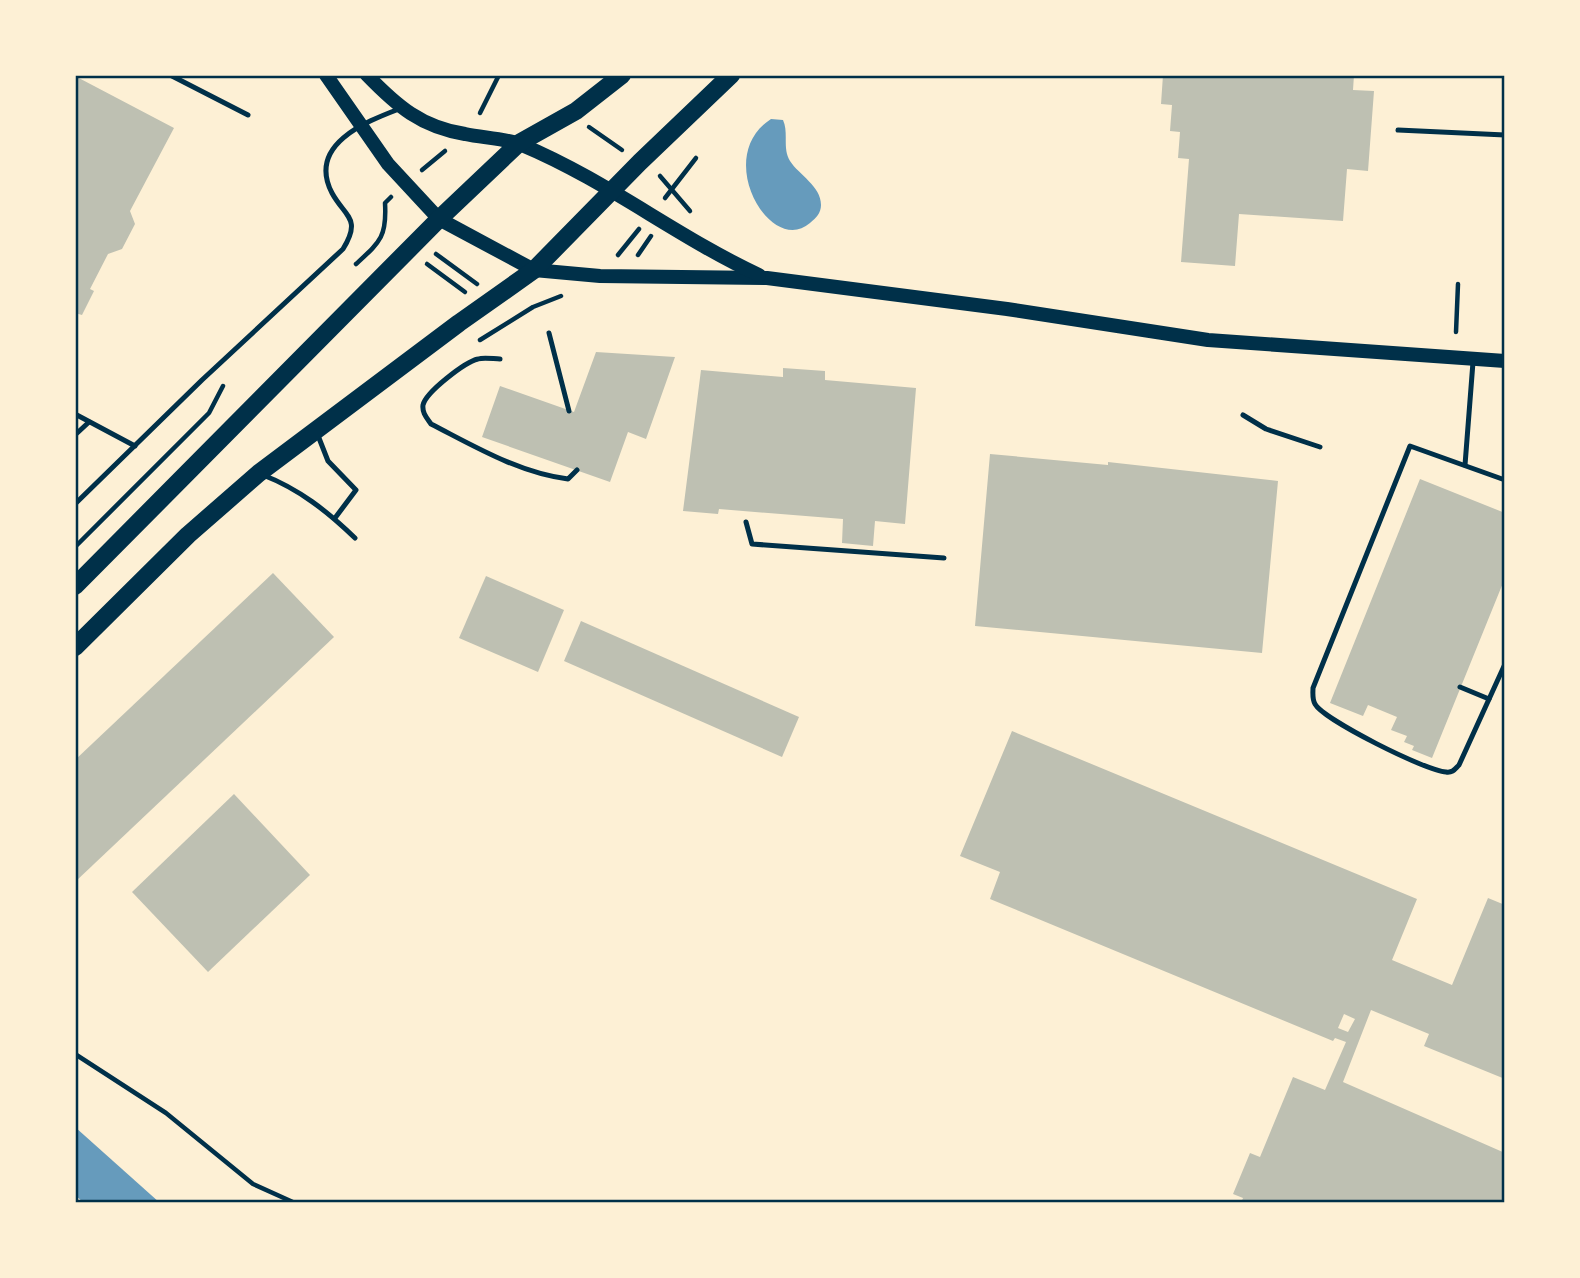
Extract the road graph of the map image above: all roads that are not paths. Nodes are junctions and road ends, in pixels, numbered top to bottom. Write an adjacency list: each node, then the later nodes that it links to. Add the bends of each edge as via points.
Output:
1 (170, 75): 7 (lane)
2 (326, 75): 8 (main road)
3 (367, 75): 6 (main road)
4 (622, 75): 11 (main road, via 576,111)
5 (731, 75): 12 (main road)
6 (399, 109): 8 (lane); 11 (main road, via 460,134)
7 (248, 114)
8 (360, 124): 13 (main road); 26 (lane, via 342,136 330,155 327,171 330,189 352,225 343,249)
9 (1398, 130): 10 (lane)
10 (1505, 135)
11 (519, 143): 12 (main road); 13 (main road)
12 (614, 190): 14 (main road); 15 (main road, via 707,251)
13 (439, 219): 14 (main road); 37 (main road)
14 (534, 270): 15 (main road, via 600,276); 24 (main road)
15 (767, 278): 18 (main road, via 1208,340)
16 (549, 333): 20 (lane)
17 (500, 359): 29 (lane, via 478,359 452,374 429,394 423,405 425,415 432,424 496,458 550,477 568,479)
18 (1473, 359): 19 (main road); 28 (lane)
19 (1505, 361)
20 (569, 411)
21 (75, 414): 23 (lane)
22 (1243, 415): 27 (lane, via 1266,429)
23 (89, 422): 25 (lane); 26 (lane)
24 (316, 430): 30 (main road); 33 (lane, via 328,461 356,490)
25 (75, 435)
26 (135, 446): 32 (lane)
27 (1320, 447)
28 (1465, 465): 31 (lane); 41 (lane, via 1410,446 1313,688 1313,702 1324,715 1397,754 1452,772 1460,765)
29 (577, 470)
30 (260, 473): 33 (lane, via 290,485); 38 (main road)
31 (1505, 480)
32 (75, 504)
33 (335, 518): 35 (lane)
34 (746, 522): 36 (lane, via 752,544)
35 (355, 538)
36 (944, 558)
37 (75, 586)
38 (75, 647)
39 (1505, 664): 41 (lane)
40 (1460, 687): 41 (lane)
41 (1489, 699)

